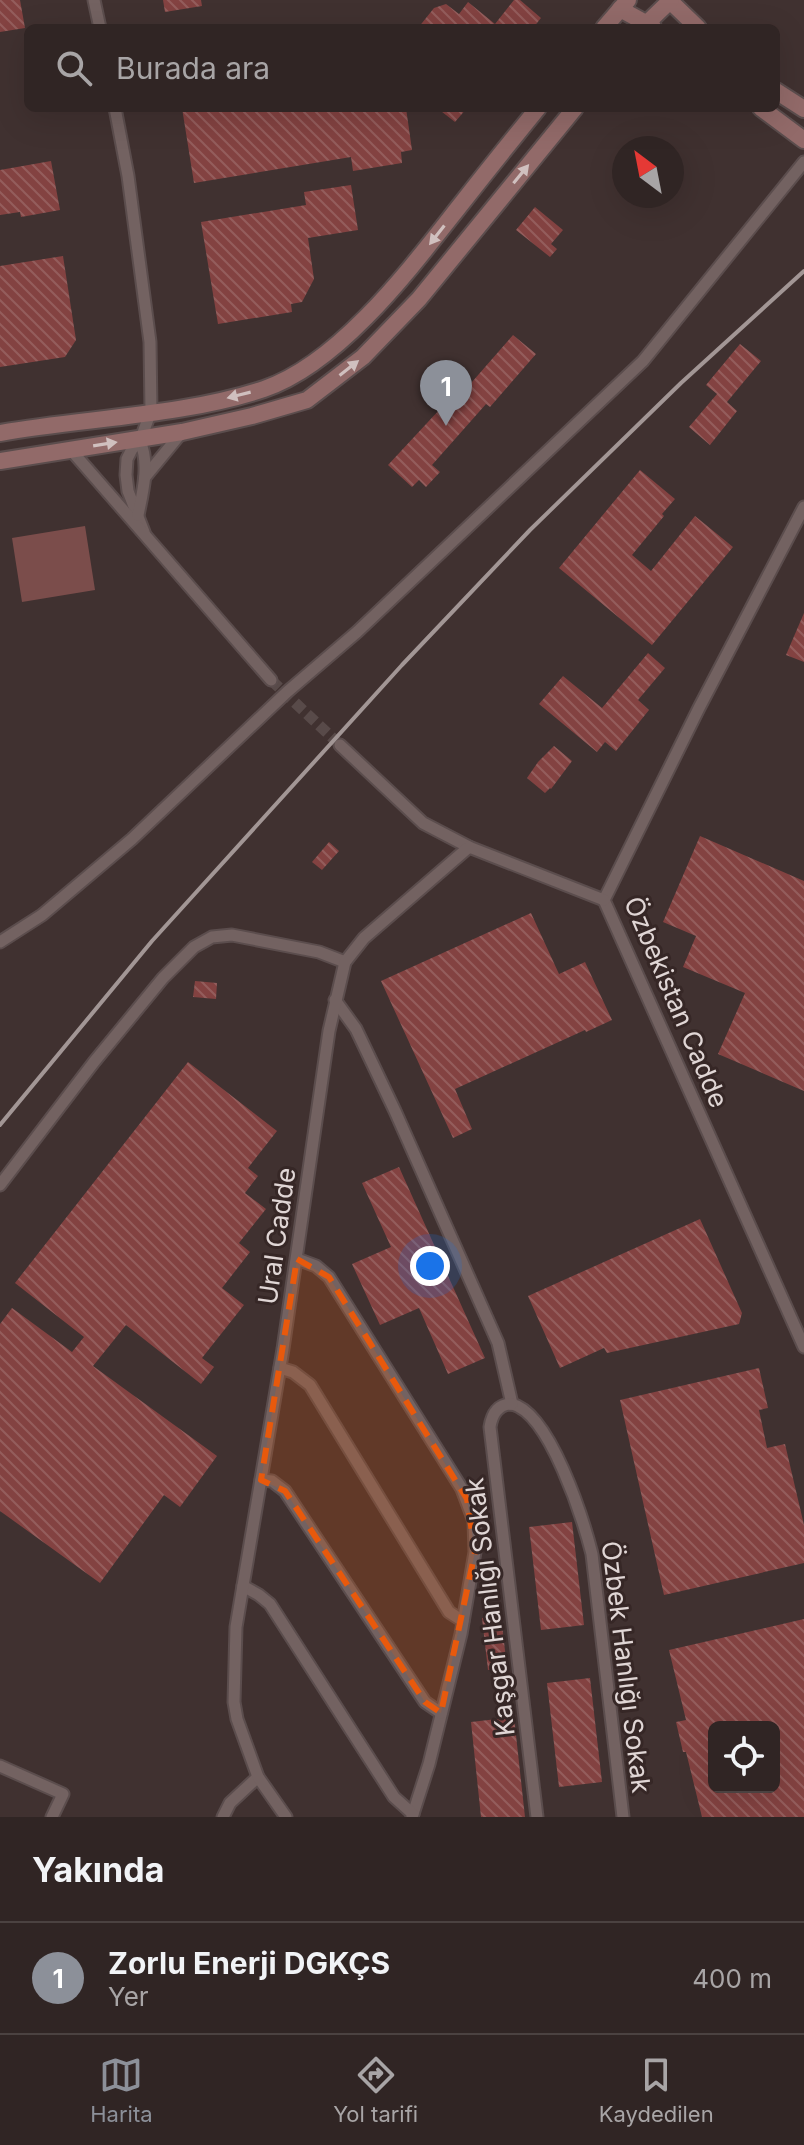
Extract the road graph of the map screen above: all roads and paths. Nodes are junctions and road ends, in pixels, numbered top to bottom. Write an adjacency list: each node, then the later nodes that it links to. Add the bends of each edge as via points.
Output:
1 (94, 0): 4 (street)
2 (670, 0): 7 (street); 8 (street)
3 (624, 4): 5 (street); 6 (street)
4 (99, 24)
5 (607, 24)
6 (646, 24)
7 (650, 24)
8 (694, 24)
9 (780, 94): 10 (street)
10 (804, 109)
11 (116, 112): 17 (street, via 150,342)
12 (535, 112): 17 (street, one-way to 17, via 420,257 338,342 266,388)
13 (572, 112): 18 (street, one-way to 13, via 307,400 363,357 419,299)
14 (766, 112): 15 (street)
15 (804, 140)
16 (804, 162): 31 (street, via 643,361 132,839 42,915)
17 (151, 411): 19 (street); 20 (street)
18 (182, 432): 20 (street); 23 (street)
19 (0, 433)
20 (140, 439): 21 (street, one-way to 20); 23 (street); 25 (street, via 127,459 126,475)
21 (71, 450): 22 (street); 26 (street)
22 (0, 461)
23 (145, 477): 25 (street)
24 (804, 507): 30 (street, Özbekistan Cadde)
25 (138, 515): 26 (street)
26 (144, 532): 27 (street)
27 (271, 680)
28 (340, 745): 29 (street, via 423,823)
29 (469, 847): 30 (street); 32 (street, Ural Cadde, via 364,938)
30 (604, 900): 36 (street, Özbekistan Cadde)
31 (0, 942)
32 (345, 962): 33 (street, Ural Cadde); 34 (street, via 242,936 203,941 163,978)
33 (335, 1000): 35 (street, Ural Cadde); 38 (street, via 356,1029 395,1111 498,1343)
34 (0, 1185)
35 (297, 1259): 37 (street, Ural Cadde); 41 (street, via 329,1277 467,1499 476,1542)
36 (804, 1347)
37 (280, 1368): 39 (street, Ural Cadde); 41 (street, via 310,1385 449,1612)
38 (512, 1404): 49 (street, Kaşgar Hanlığı Sokak, via 499,1408 490,1427); 50 (street, Özbek Hanlığı Sokak, via 526,1409 553,1450 592,1554)
39 (261, 1480): 40 (street, Ural Cadde); 42 (street, via 285,1491 425,1702)
40 (243, 1586): 44 (street, Ural Cadde, via 234,1702); 45 (street, via 270,1604 394,1797)
41 (463, 1621): 42 (street)
42 (441, 1713): 45 (street)
43 (0, 1766): 46 (street, via 63,1794)
44 (258, 1777): 47 (street); 48 (street, Ural Cadde)
45 (412, 1815)
46 (52, 1817)
47 (223, 1817)
48 (286, 1817)
49 (537, 1817)
50 (623, 1817)

